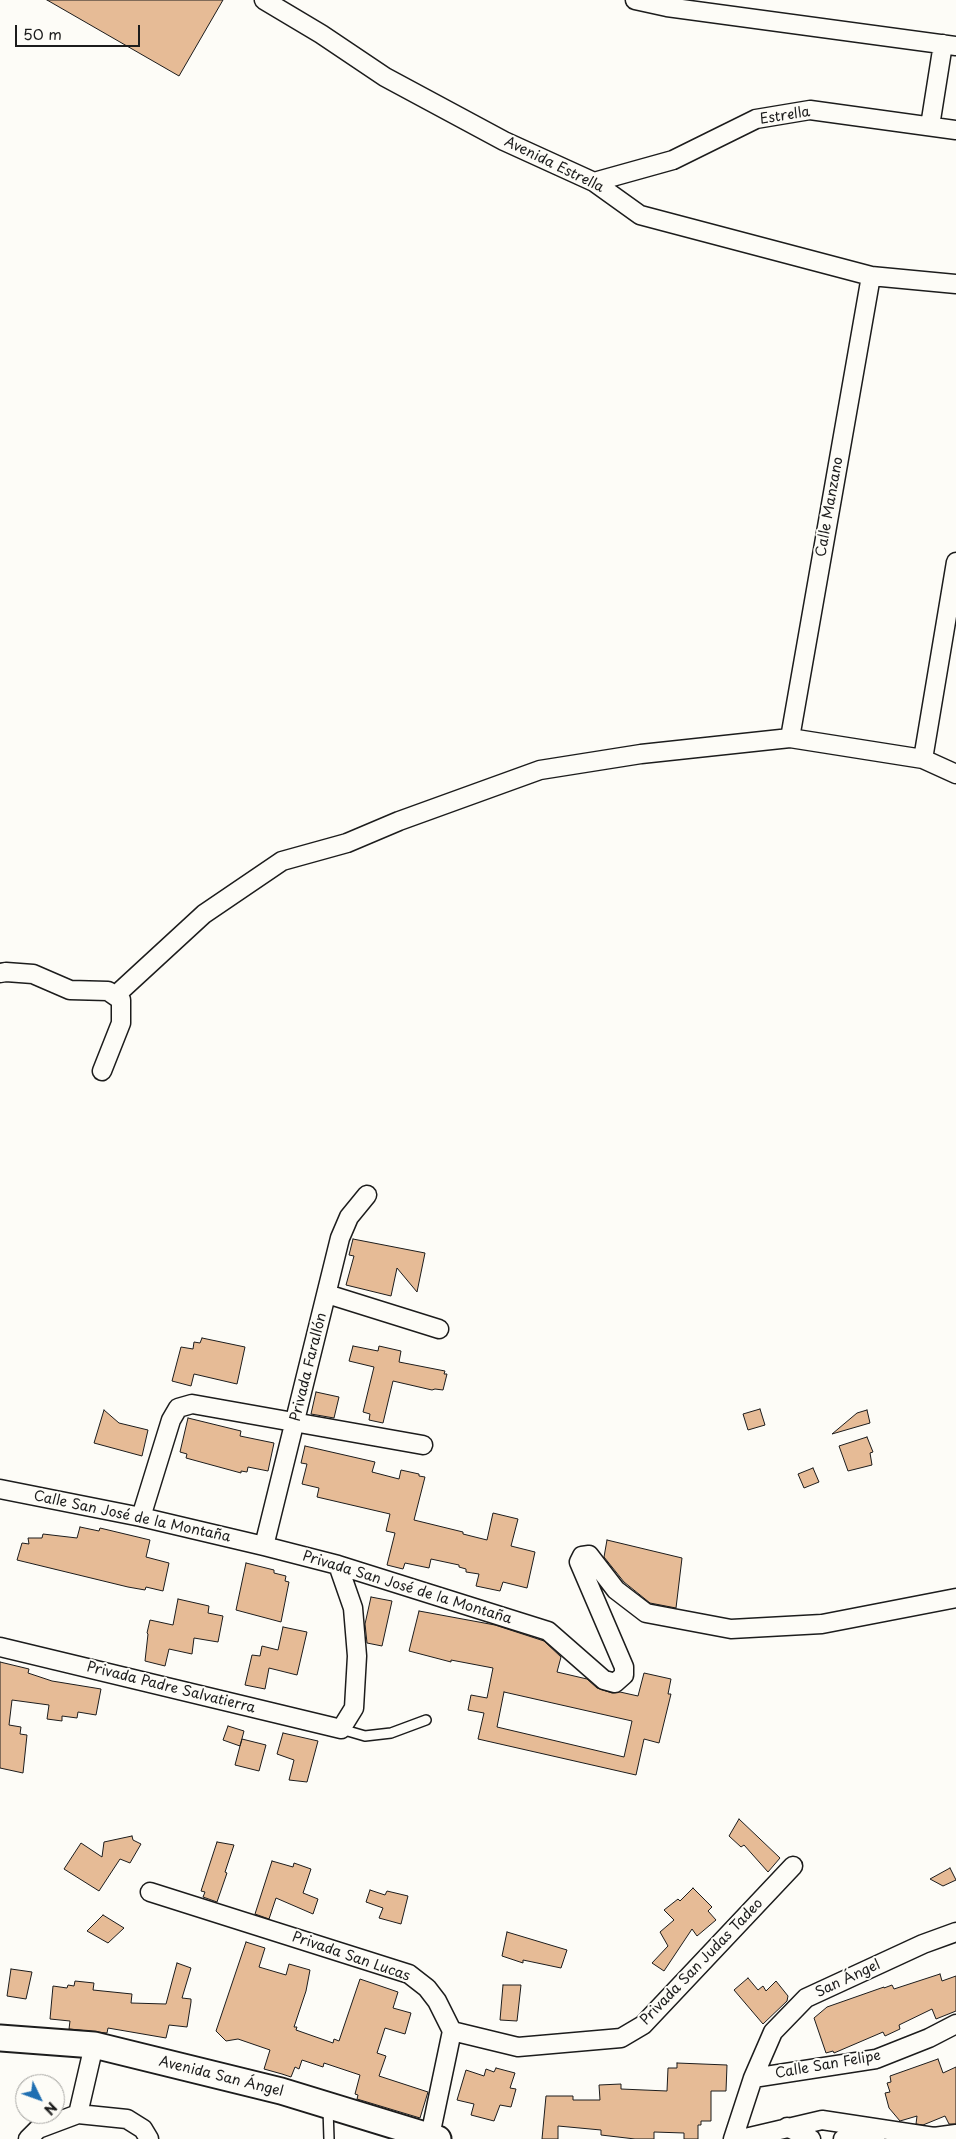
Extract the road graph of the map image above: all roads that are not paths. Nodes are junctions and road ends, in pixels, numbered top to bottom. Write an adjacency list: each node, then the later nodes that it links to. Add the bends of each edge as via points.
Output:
1 (264, 0): 6 (street, Avenida Estrella, via 385,77 504,141)
2 (635, 0): 3 (street)
3 (949, 45): 4 (street)
4 (930, 126): 5 (street, Estrella); 6 (street, Estrella, via 810,110 756,119 673,160)
5 (956, 130)
6 (594, 182): 7 (street, Avenida Estrella, via 640,215)
7 (871, 276): 8 (street, Avenida Estrella); 10 (street, Calle Manzano)
8 (956, 284)
9 (956, 562): 11 (street)
10 (790, 738): 11 (street); 14 (street, via 641,754 540,770 347,843 282,861 204,914)
11 (923, 759): 12 (street)
12 (956, 774)
13 (0, 974): 14 (street, via 33,974 70,990 108,991)
14 (116, 995): 15 (street, via 121,1000 120,1023)
15 (102, 1071)
16 (367, 1195): 17 (street, Privada Farallón, via 349,1217 340,1238)
17 (327, 1294): 18 (street); 19 (street, Privada Farallón)
18 (439, 1329)
19 (295, 1422): 20 (street); 22 (street, via 192,1404 178,1408 171,1420); 23 (street, Privada Farallón)
20 (423, 1445)
21 (0, 1490): 22 (street, Calle San José de la Montaña)
22 (141, 1517): 23 (street, Calle San José de la Montaña)
23 (264, 1546): 24 (street, Privada San José de la Montaña)
24 (338, 1565): 25 (street, Privada San José de la Montaña, via 548,1631 604,1680 615,1683 624,1675 624,1667 579,1562 582,1556 589,1555 616,1590 646,1613 731,1630 822,1624); 28 (street, via 354,1608 358,1656 354,1708)
25 (956, 1598)
26 (0, 1646): 28 (street, Privada Padre Salvatierra)
27 (426, 1720): 28 (lane, via 391,1733 365,1736)
28 (341, 1729)
29 (793, 1866): 33 (street, Privada San Judas Tadeo, via 643,2025 621,2038 518,2047)
30 (150, 1892): 33 (street, Privada San Lucas, via 409,1974 437,2001)
31 (956, 1932): 36 (street, San Ángel, via 806,1998 773,2032)
32 (956, 2024): 36 (street, Calle San Felipe, via 876,2059)
33 (452, 2031): 42 (street)
34 (0, 2038): 35 (main road, Avenida San Ángel)
35 (94, 2045): 37 (main road, Avenida San Ángel); 38 (street)
36 (753, 2078): 46 (street, San Ángel)
37 (328, 2105): 42 (main road, Avenida San Ángel); 45 (lane)
38 (78, 2114): 43 (street, via 38,2129); 44 (street, via 127,2119 143,2128)
39 (787, 2127): 40 (street, via 822,2120); 47 (street); 48 (street)
40 (888, 2130): 41 (street, via 934,2137); 49 (street)
41 (956, 2134)
42 (434, 2138)
43 (28, 2139)
44 (149, 2139)
45 (329, 2139)
46 (733, 2139)
47 (741, 2139)
48 (811, 2139)
49 (843, 2139)

